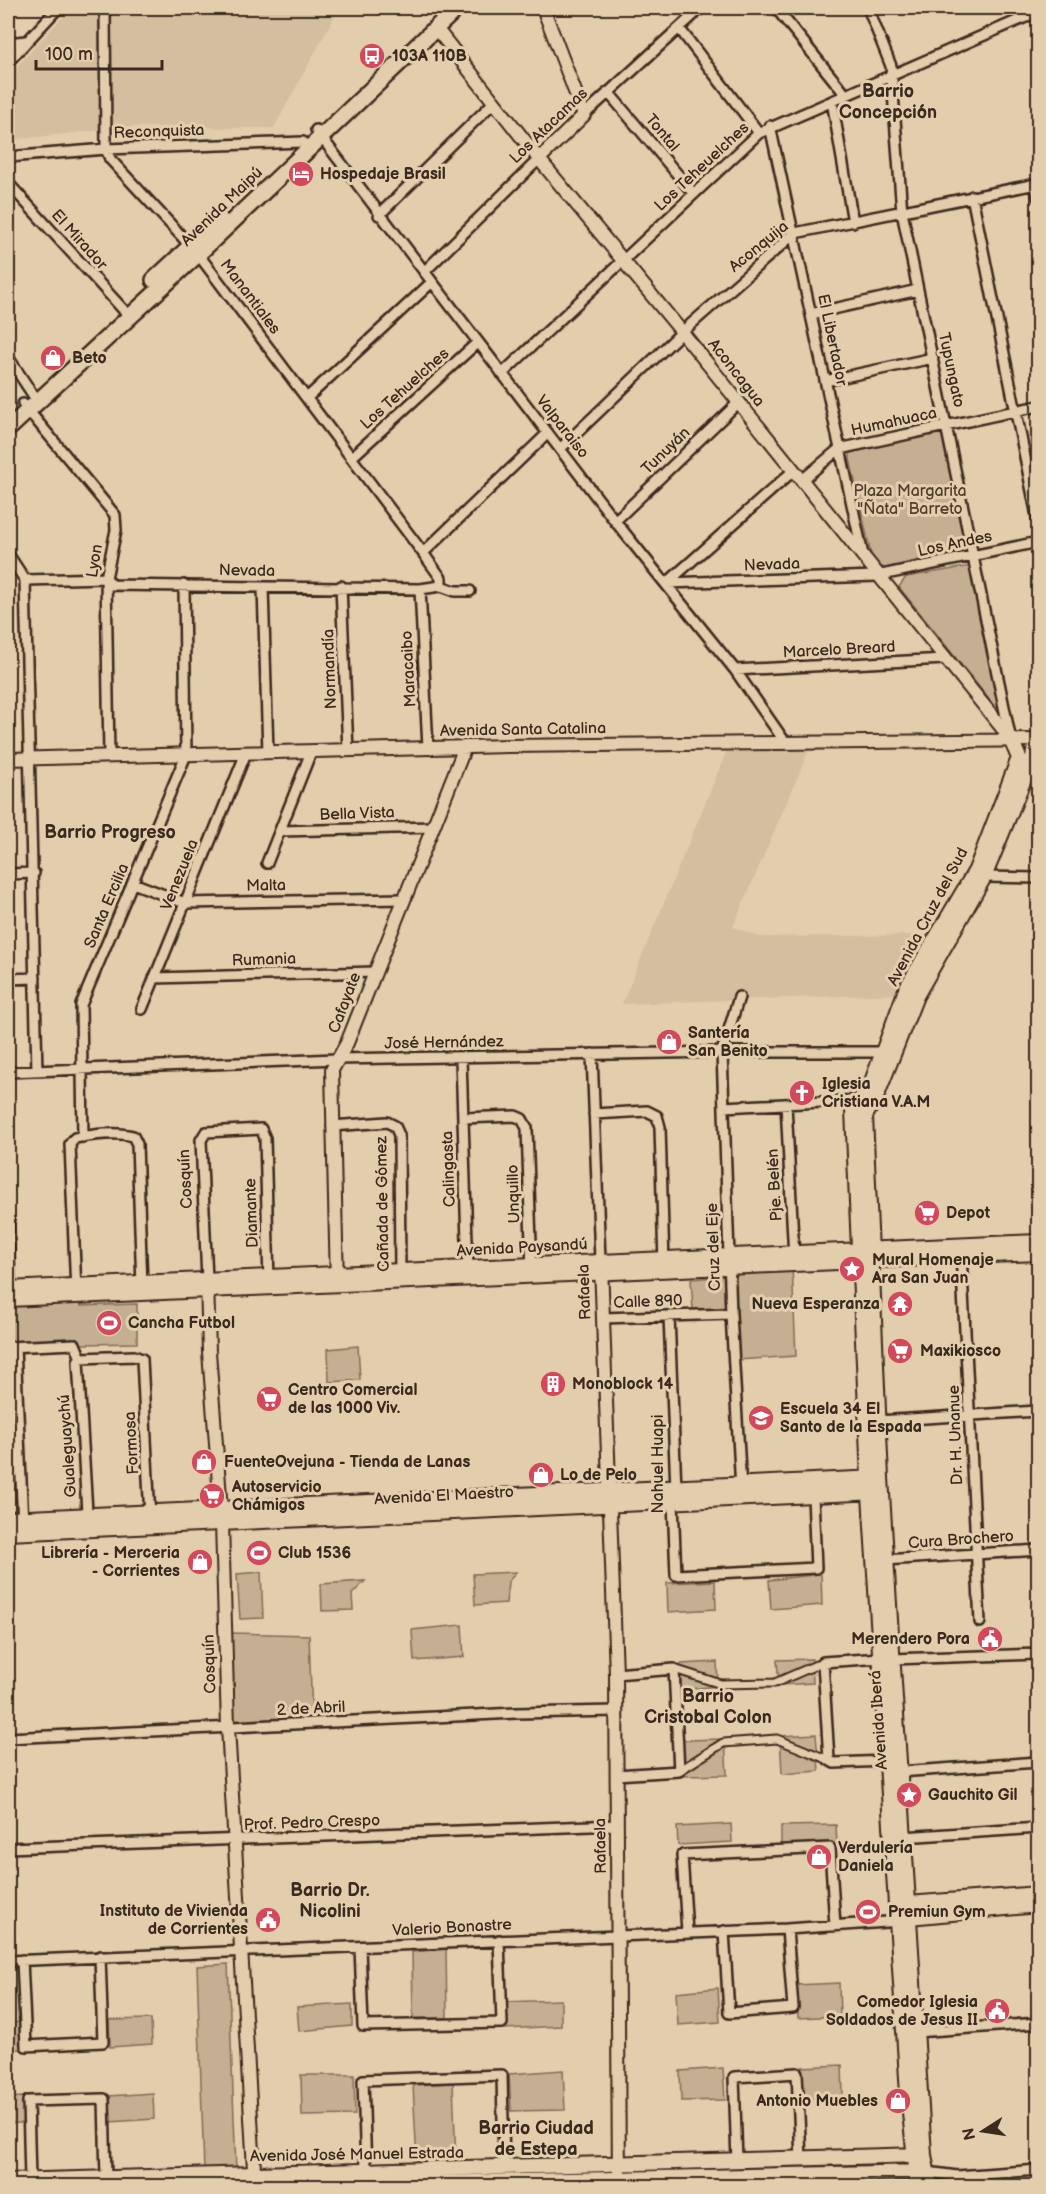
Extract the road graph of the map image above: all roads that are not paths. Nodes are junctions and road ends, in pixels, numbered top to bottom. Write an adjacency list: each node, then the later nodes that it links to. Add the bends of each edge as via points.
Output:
1 (58, 8): 12 (street)
2 (105, 8): 25 (street)
3 (441, 8): 22 (main road, Avenida Maipú)
4 (456, 8): 10 (main road, Avenida Maipú)
5 (543, 8): 20 (street)
6 (701, 8): 11 (street, Los Atacamas)
7 (776, 8): 17 (street)
8 (868, 8): 15 (street, Tupungato)
9 (1031, 14): 15 (street, Los Teheuelches)
10 (435, 27): 19 (street, Aconcagua); 22 (main road, Avenida Maipú)
11 (679, 28): 16 (street, Los Atacamas); 23 (street)
12 (27, 41): 13 (street); 14 (street)
13 (8, 43)
14 (8, 62)
15 (891, 75): 17 (street, Los Teheuelches); 32 (street, Tupungato)
16 (608, 92): 20 (street, Los Atacamas); 29 (street, Tontal)
17 (846, 94): 18 (street, Los Teheuelches)
18 (832, 101): 21 (street, Los Teheuelches); 34 (street)
19 (494, 102): 27 (street, Aconcagua); 33 (street)
20 (584, 115): 27 (street, Los Atacamas)
21 (771, 126): 23 (street, Los Teheuelches); 35 (street, El Libertador)
22 (319, 133): 24 (main road, Avenida Maipú); 33 (street, Valparaiso)
23 (759, 133): 29 (street, Los Teheuelches)
24 (306, 145): 25 (street, Reconquista); 36 (main road, Avenida Maipú)
25 (106, 148): 26 (street, Reconquista); 36 (street, Manantiales, via 110,159)
26 (8, 157)
27 (539, 159): 37 (street, Aconcagua); 38 (street, Los Atacamas)
28 (8, 183): 41 (street, El Mirador)
29 (694, 194): 37 (street, Los Teheuelches)
30 (972, 196): 31 (street, Aconquija, via 1036,184); 32 (street, Aconquija); 53 (street)
31 (1038, 197)
32 (902, 212): 34 (street, Aconquija); 40 (street, Tupungato)
33 (379, 215): 38 (street, Valparaiso)
34 (852, 222): 35 (street, Aconquija)
35 (795, 233): 42 (street, El Libertador); 43 (street, Aconquija)
36 (195, 250): 41 (main road, Avenida Maipú); 49 (street, Manantiales)
37 (622, 260): 43 (street, Aconcagua); 47 (street, Los Teheuelches)
38 (424, 272): 39 (street, Valparaiso)
39 (432, 282): 44 (street, Valparaiso); 49 (street)
40 (918, 290): 42 (street); 46 (street, Tupungato)
41 (126, 314): 50 (main road, Avenida Maipú)
42 (811, 314): 48 (street, El Libertador)
43 (682, 332): 51 (street, Aconcagua); 58 (street, Aconquija)
44 (478, 342): 47 (street, Valparaiso); 60 (street, Los Tehuelches)
45 (8, 357): 50 (street, Lyon)
46 (933, 358): 48 (street); 55 (street, Tupungato)
47 (502, 374): 57 (street, Valparaiso)
48 (825, 381): 59 (street, El Libertador)
49 (308, 397): 60 (street, Manantiales)
50 (30, 402): 54 (main road, Avenida Maipú); 56 (main road, Avenida Maipú); 70 (street, Lyon, via 115,515 116,530)
51 (738, 403): 61 (street, Aconcagua); 62 (street, Tunuyán)
52 (1038, 406): 53 (street, Humahuaca)
53 (1017, 411): 55 (street, Humahuaca); 63 (street)
54 (8, 418)
55 (947, 425): 59 (street, Humahuaca); 67 (street, Tupungato)
56 (8, 429)
57 (548, 434): 58 (street, Valparaiso); 66 (street)
58 (560, 448): 62 (street, Valparaiso)
59 (839, 448): 61 (street, Humahuaca); 68 (street, El Libertador)
60 (352, 457): 66 (street, Manantiales)
61 (797, 476): 68 (street, Aconcagua); 72 (street, Humahuaca)
62 (615, 521): 72 (street, Valparaiso)
63 (1038, 521)
64 (1038, 542): 67 (street, Los Andes)
65 (8, 554): 71 (street)
66 (423, 554): 76 (street, Manantiales, via 441,578)
67 (974, 554): 69 (street, Los Andes); 81 (street, Tupungato)
68 (864, 560): 69 (street, Aconcagua)
69 (877, 576): 72 (street, Nevada); 79 (street, Aconcagua)
70 (106, 578): 71 (street, Nevada); 73 (street, Nevada, via 112,585); 91 (street, Lyon)
71 (25, 580): 92 (street)
72 (667, 583): 80 (street, Valparaiso)
73 (184, 585): 74 (street, Nevada); 90 (street, Santa Ercilia)
74 (263, 586): 75 (street, Nevada); 89 (street)
75 (341, 586): 77 (street, Nevada); 86 (street, Normandía)
76 (441, 586): 77 (street, Nevada); 78 (street, Nevada)
77 (420, 589): 85 (street, Maracaibo)
78 (470, 591)
79 (945, 660): 80 (street, Marcelo Breard); 81 (street, Aconcagua)
80 (735, 670): 83 (street, Valparaiso)
81 (1011, 739): 82 (street, Avenida Santa Catalina); 83 (street, Avenida Santa Catalina); 111 (main road, Avenida Cruz del Sud, via 1019,758 976,870 907,987)
82 (1037, 740): 99 (main road, Avenida Cruz del Sud)
83 (785, 742): 84 (street, Avenida Santa Catalina)
84 (465, 747): 85 (street, Avenida Santa Catalina); 94 (street, Cafayate)
85 (428, 748): 86 (street, Avenida Santa Catalina)
86 (348, 751): 87 (street, Avenida Santa Catalina)
87 (311, 752): 89 (street, Avenida Santa Catalina); 95 (street)
88 (246, 753): 89 (street, Avenida Santa Catalina); 90 (street, Avenida Santa Catalina); 103 (street, Venezuela)
89 (268, 753)
90 (186, 755): 91 (street, Avenida Santa Catalina); 101 (street, Santa Ercilia)
91 (109, 756): 92 (street, Avenida Santa Catalina)
92 (32, 757): 93 (street, Avenida Santa Catalina); 97 (street)
93 (8, 759)
94 (434, 826): 95 (street, Bella Vista); 102 (street, Cafayate)
95 (281, 831): 96 (street)
96 (267, 863)
97 (34, 873): 98 (street); 105 (street)
98 (8, 874)
99 (984, 878): 100 (street); 111 (main road, Avenida Cruz del Sud)
100 (1038, 878)
101 (133, 883): 103 (street, Malta); 115 (street, Santa Ercilia, via 81,1005)
102 (403, 899): 103 (street, Malta); 104 (street, Cafayate)
103 (185, 903): 106 (street, Venezuela)
104 (375, 972): 106 (street, Rumania); 113 (street, Cafayate)
105 (35, 978): 107 (street); 116 (street)
106 (154, 978): 109 (street, Venezuela)
107 (8, 979)
108 (739, 997): 110 (street, Cruz del Eje)
109 (142, 1009)
110 (722, 1052): 111 (street, José Hernández); 112 (street, José Hernández); 120 (street, Cruz del Eje)
111 (888, 1052): 118 (main road, Avenida Cruz del Sud); 130 (main road, Avenida Cruz del Sud, via 877,1095 865,1116)
112 (592, 1054): 114 (street, José Hernández); 121 (street, Rafaela)
113 (337, 1059): 114 (street, José Hernández); 115 (street, José Hernández); 123 (street, Cafayate, via 332,1070)
114 (461, 1059): 122 (street, Calingasta)
115 (82, 1069): 116 (street, José Hernández); 124 (street, Santa Ercilia)
116 (37, 1071): 117 (street, José Hernández)
117 (8, 1072)
118 (861, 1100): 119 (street); 130 (main road, Avenida Cruz del Sud, via 853,1110)
119 (786, 1104): 120 (street); 131 (street, Pje. Belén)
120 (724, 1107): 132 (street, Cruz del Eje)
121 (594, 1114): 133 (street, via 647,1111 657,1116); 134 (street, Rafaela)
122 (463, 1118): 135 (street, Unquillo, via 515,1116 527,1128); 136 (street, Calingasta)
123 (332, 1126): 137 (street, Cañada de Gómez, via 387,1122 395,1126 399,1135); 138 (street, Cafayate)
124 (79, 1137): 141 (street, via 125,1134 133,1137 136,1144); 142 (street, via 70,1144)
125 (201, 1140): 139 (street, Diamante, via 206,1132 261,1129 265,1138); 140 (street, Cosquín)
126 (8, 1220): 143 (street)
127 (1038, 1242): 128 (main road, Avenida Paysandú)
128 (961, 1251): 129 (main road, Avenida Paysandú); 130 (main road, Avenida Paysandú); 150 (street, Dr. H. Unanue)
129 (1038, 1253)
130 (865, 1256): 131 (main road, Avenida Paysandú); 151 (main road, Avenida Iberá); 152 (main road, Avenida Iberá)
131 (794, 1257): 132 (main road, Avenida Paysandú)
132 (729, 1261): 133 (main road, Avenida Paysandú); 144 (street, Cruz del Eje)
133 (664, 1264): 134 (main road, Avenida Paysandú)
134 (601, 1266): 135 (main road, Avenida Paysandú); 146 (street, Rafaela)
135 (532, 1270): 136 (main road, Avenida Paysandú)
136 (468, 1274): 137 (main road, Avenida Paysandú)
137 (400, 1277): 138 (main road, Avenida Paysandú)
138 (337, 1279): 139 (main road, Avenida Paysandú)
139 (269, 1282): 140 (main road, Avenida Paysandú)
140 (207, 1285): 141 (main road, Avenida Paysandú); 157 (street, Cosquín)
141 (142, 1288): 142 (main road, Avenida Paysandú)
142 (76, 1291): 143 (main road, Avenida Paysandú)
143 (9, 1294)
144 (731, 1314): 145 (street, Calle 890); 153 (street, Cruz del Eje)
145 (669, 1316): 146 (street, Calle 890); 154 (street, Nahuel Huapi)
146 (603, 1318): 156 (street, Rafaela)
147 (11, 1347): 148 (street, via 75,1344); 159 (street)
148 (80, 1359): 160 (street, Formosa, via 142,1359); 161 (street, Gualeguaychú)
149 (1038, 1411): 150 (street)
150 (970, 1415): 151 (street); 165 (street, Dr. H. Unanue)
151 (878, 1422): 152 (main road, Avenida Iberá)
152 (875, 1485): 153 (main road, Avenida El Maestro); 155 (main road, Avenida El Maestro); 166 (main road, Avenida Iberá); 169 (main road, Avenida Iberá)
153 (741, 1492): 154 (main road, Avenida El Maestro); 155 (main road, Avenida El Maestro)
154 (675, 1495): 155 (street, Nahuel Huapi, via 676,1575 816,1568); 156 (main road, Avenida El Maestro)
155 (813, 1496)
156 (608, 1498): 157 (main road, Avenida El Maestro); 172 (street, Rafaela)
157 (221, 1516): 160 (main road, Avenida El Maestro); 174 (street, Cosquín)
158 (8, 1518): 159 (main road, Avenida El Maestro)
159 (23, 1518): 161 (main road, Avenida El Maestro); 162 (street)
160 (151, 1520): 161 (main road, Avenida El Maestro)
161 (88, 1522): 162 (main road, Avenida El Maestro)
162 (24, 1532): 163 (main road, Avenida El Maestro)
163 (8, 1533)
164 (1038, 1550): 165 (street, Cura Brochero)
165 (975, 1555): 166 (street, Cura Brochero); 167 (street, Dr. H. Unanue)
166 (885, 1560): 169 (main road, Avenida Iberá)
167 (980, 1622)
168 (1038, 1654): 169 (street)
169 (886, 1658): 170 (street); 177 (main road, Avenida Iberá); 180 (main road, Avenida Iberá)
170 (823, 1662): 171 (street, via 775,1683 721,1684); 176 (street)
171 (674, 1669): 172 (street); 179 (street)
172 (616, 1674): 173 (street, Rafaela)
173 (617, 1711): 174 (street, 2 de Abril); 181 (street, Rafaela)
174 (228, 1727): 175 (street, 2 de Abril); 185 (street, Cosquín)
175 (8, 1738)
176 (829, 1760): 177 (street); 179 (street, via 777,1739 723,1743)
177 (887, 1761): 189 (main road, Avenida Iberá)
178 (1038, 1762): 180 (street)
179 (679, 1771): 181 (street)
180 (899, 1772): 184 (main road, Avenida Iberá)
181 (616, 1775): 182 (street, Rafaela)
182 (617, 1825): 185 (street, Prof. Pedro Crespo); 194 (street, Rafaela)
183 (1038, 1828): 184 (street)
184 (903, 1837): 189 (main road, Avenida Iberá)
185 (234, 1841): 186 (street, Prof. Pedro Crespo); 197 (street, Cosquín)
186 (8, 1848)
187 (1038, 1894): 189 (main road)
188 (1038, 1905): 189 (main road)
189 (902, 1912): 190 (street, Valerio Bonastre); 202 (main road, Avenida Iberá); 203 (main road, Avenida Iberá)
190 (835, 1926): 191 (street, Valerio Bonastre); 193 (street, via 830,1848 682,1855)
191 (787, 1929): 192 (street, Valerio Bonastre); 192 (street, via 793,2008 729,2013)
192 (724, 1931): 193 (street, Valerio Bonastre)
193 (687, 1932): 194 (street, Valerio Bonastre)
194 (618, 1935): 195 (street, Valerio Bonastre); 206 (street, Rafaela)
195 (499, 1940): 196 (street, Valerio Bonastre); 196 (street, via 502,2023 363,2026)
196 (360, 1947): 197 (street, Valerio Bonastre)
197 (240, 1952): 198 (street, Valerio Bonastre); 213 (street, Cosquín)
198 (100, 1956): 199 (street, Valerio Bonastre); 199 (street, via 103,2042 26,2046)
199 (22, 1960): 200 (street, Valerio Bonastre)
200 (8, 1961)
201 (1038, 2023): 202 (street)
202 (915, 2032): 203 (main road, Avenida Iberá)
203 (918, 2156): 204 (main road, Avenida José Manuel Estrada); 210 (main road, Avenida Iberá)
204 (801, 2159): 205 (main road, Avenida José Manuel Estrada); 205 (street, via 797,2073 734,2077)
205 (737, 2161): 206 (main road, Avenida José Manuel Estrada)
206 (619, 2165): 207 (main road, Avenida José Manuel Estrada); 217 (street, Rafaela)
207 (504, 2168): 209 (main road, Avenida José Manuel Estrada); 209 (street, via 502,2075 363,2080)
208 (1038, 2170): 210 (street, via 957,2176)
209 (366, 2171): 213 (main road, Avenida José Manuel Estrada)
210 (921, 2172): 215 (main road, Avenida José Manuel Estrada); 221 (main road, Avenida Iberá); 222 (main road, Avenida Iberá)
211 (106, 2178): 212 (main road, Avenida José Manuel Estrada); 212 (street, via 104,2099 28,2101); 213 (main road, Avenida José Manuel Estrada)
212 (30, 2180): 214 (main road, Avenida José Manuel Estrada)
213 (254, 2180)
214 (8, 2181)
215 (801, 2181): 216 (main road, Avenida José Manuel Estrada)
216 (728, 2182): 217 (main road, Avenida José Manuel Estrada)
217 (620, 2183): 218 (main road, Avenida José Manuel Estrada)
218 (503, 2184): 219 (main road, Avenida José Manuel Estrada)
219 (373, 2186): 220 (main road, Avenida José Manuel Estrada)
220 (298, 2187)
221 (918, 2187)
222 (930, 2187)

